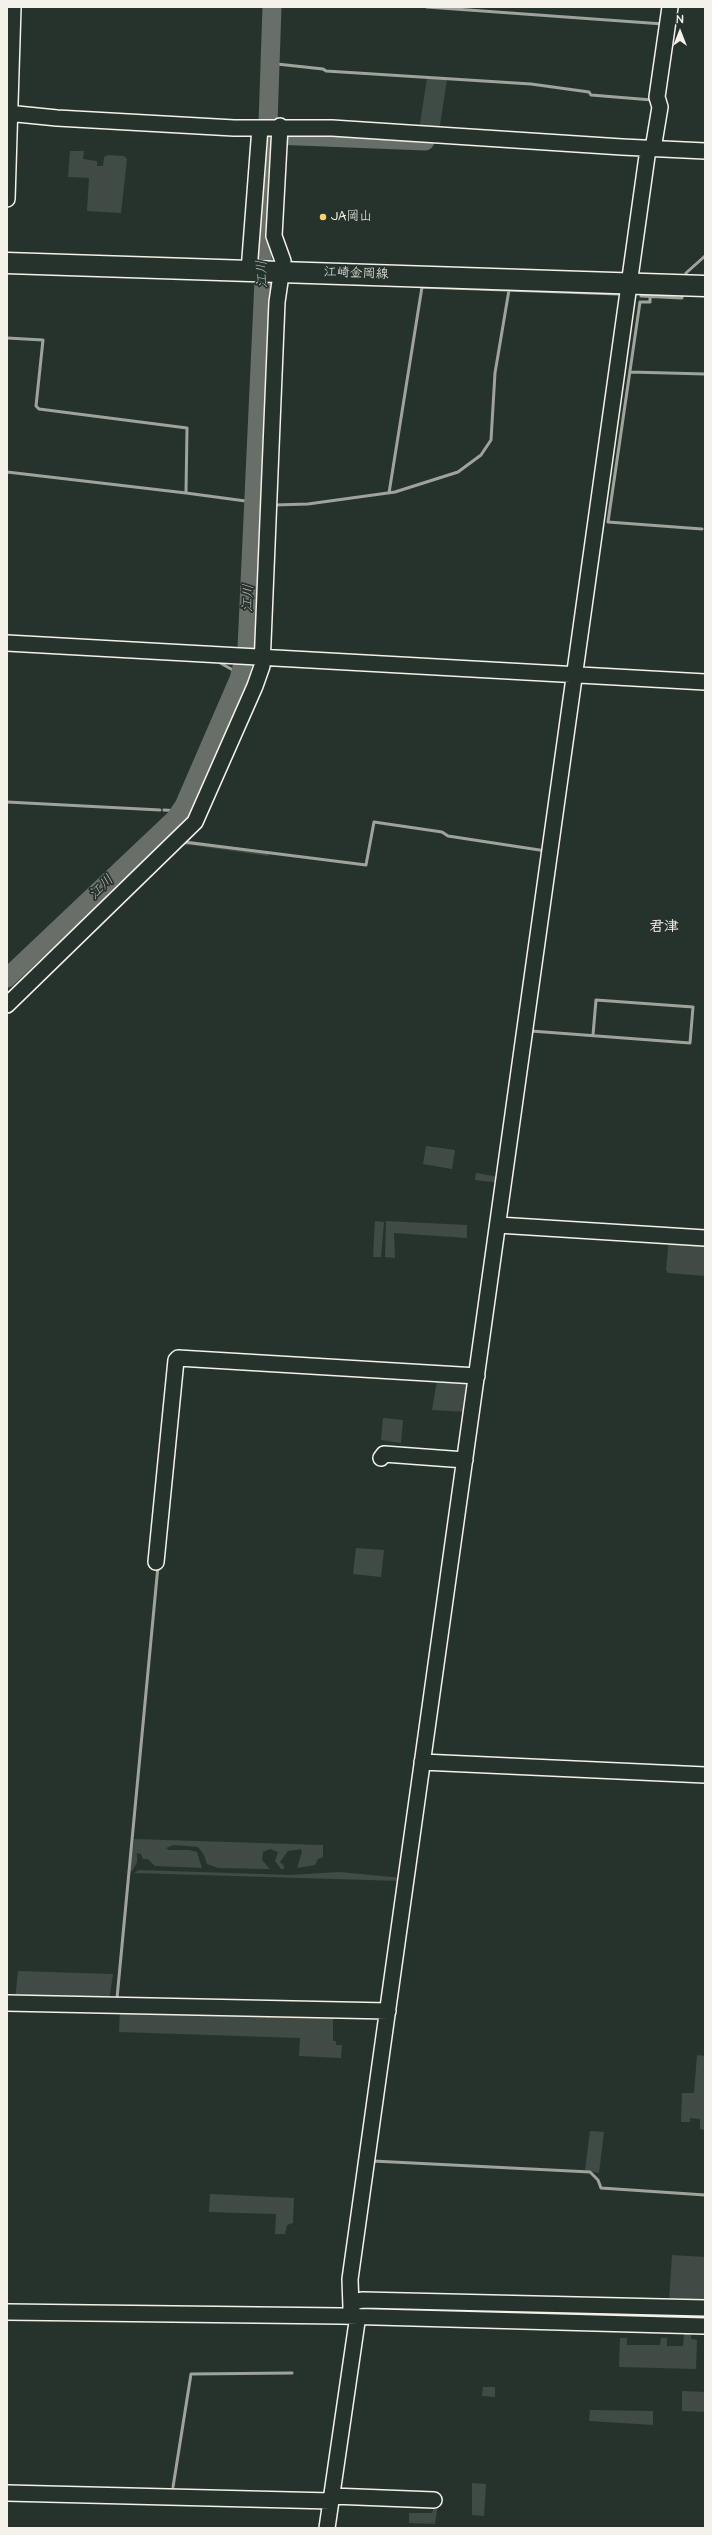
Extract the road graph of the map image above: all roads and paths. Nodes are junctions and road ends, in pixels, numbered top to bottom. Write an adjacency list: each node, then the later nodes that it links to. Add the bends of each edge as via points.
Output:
1 (13, 7): 3 (street)
2 (670, 7): 8 (street, via 657,97 660,107)
3 (10, 23): 4 (street)
4 (9, 113): 5 (street, via 64,119); 9 (street)
5 (260, 128): 6 (street); 11 (street)
6 (280, 132): 8 (street); 12 (street, via 274,236 283,261)
7 (705, 150): 8 (street)
8 (649, 152): 13 (street)
9 (7, 199)
10 (7, 263): 11 (main road, 江崎金岡線)
11 (251, 271): 12 (main road, 江崎金岡線)
12 (279, 272): 13 (main road, 江崎金岡線); 16 (street)
13 (629, 284): 14 (main road, 江崎金岡線); 17 (street)
14 (705, 286)
15 (7, 643): 16 (street)
16 (259, 657): 17 (street); 19 (street, via 255,686 195,822)
17 (578, 675): 18 (street); 20 (street)
18 (705, 682)
19 (7, 1005)
20 (502, 1225): 21 (street); 22 (street)
21 (705, 1238)
22 (477, 1376): 24 (street); 25 (street, via 178,1358)
23 (382, 1458): 24 (street, via 384,1454)
24 (465, 1460): 26 (street)
25 (156, 1562)
26 (426, 1763): 27 (street); 29 (street)
27 (705, 1774)
28 (7, 2003): 29 (street)
29 (388, 2011): 31 (street, via 350,2278)
30 (705, 2308): 31 (street)
31 (364, 2309): 32 (street); 33 (street); 35 (street, via 356,2330)
32 (7, 2312)
33 (705, 2326)
34 (7, 2494): 35 (street)
35 (336, 2497): 36 (street); 37 (street); 38 (street)
36 (434, 2500)
37 (327, 2528)
38 (337, 2528)

